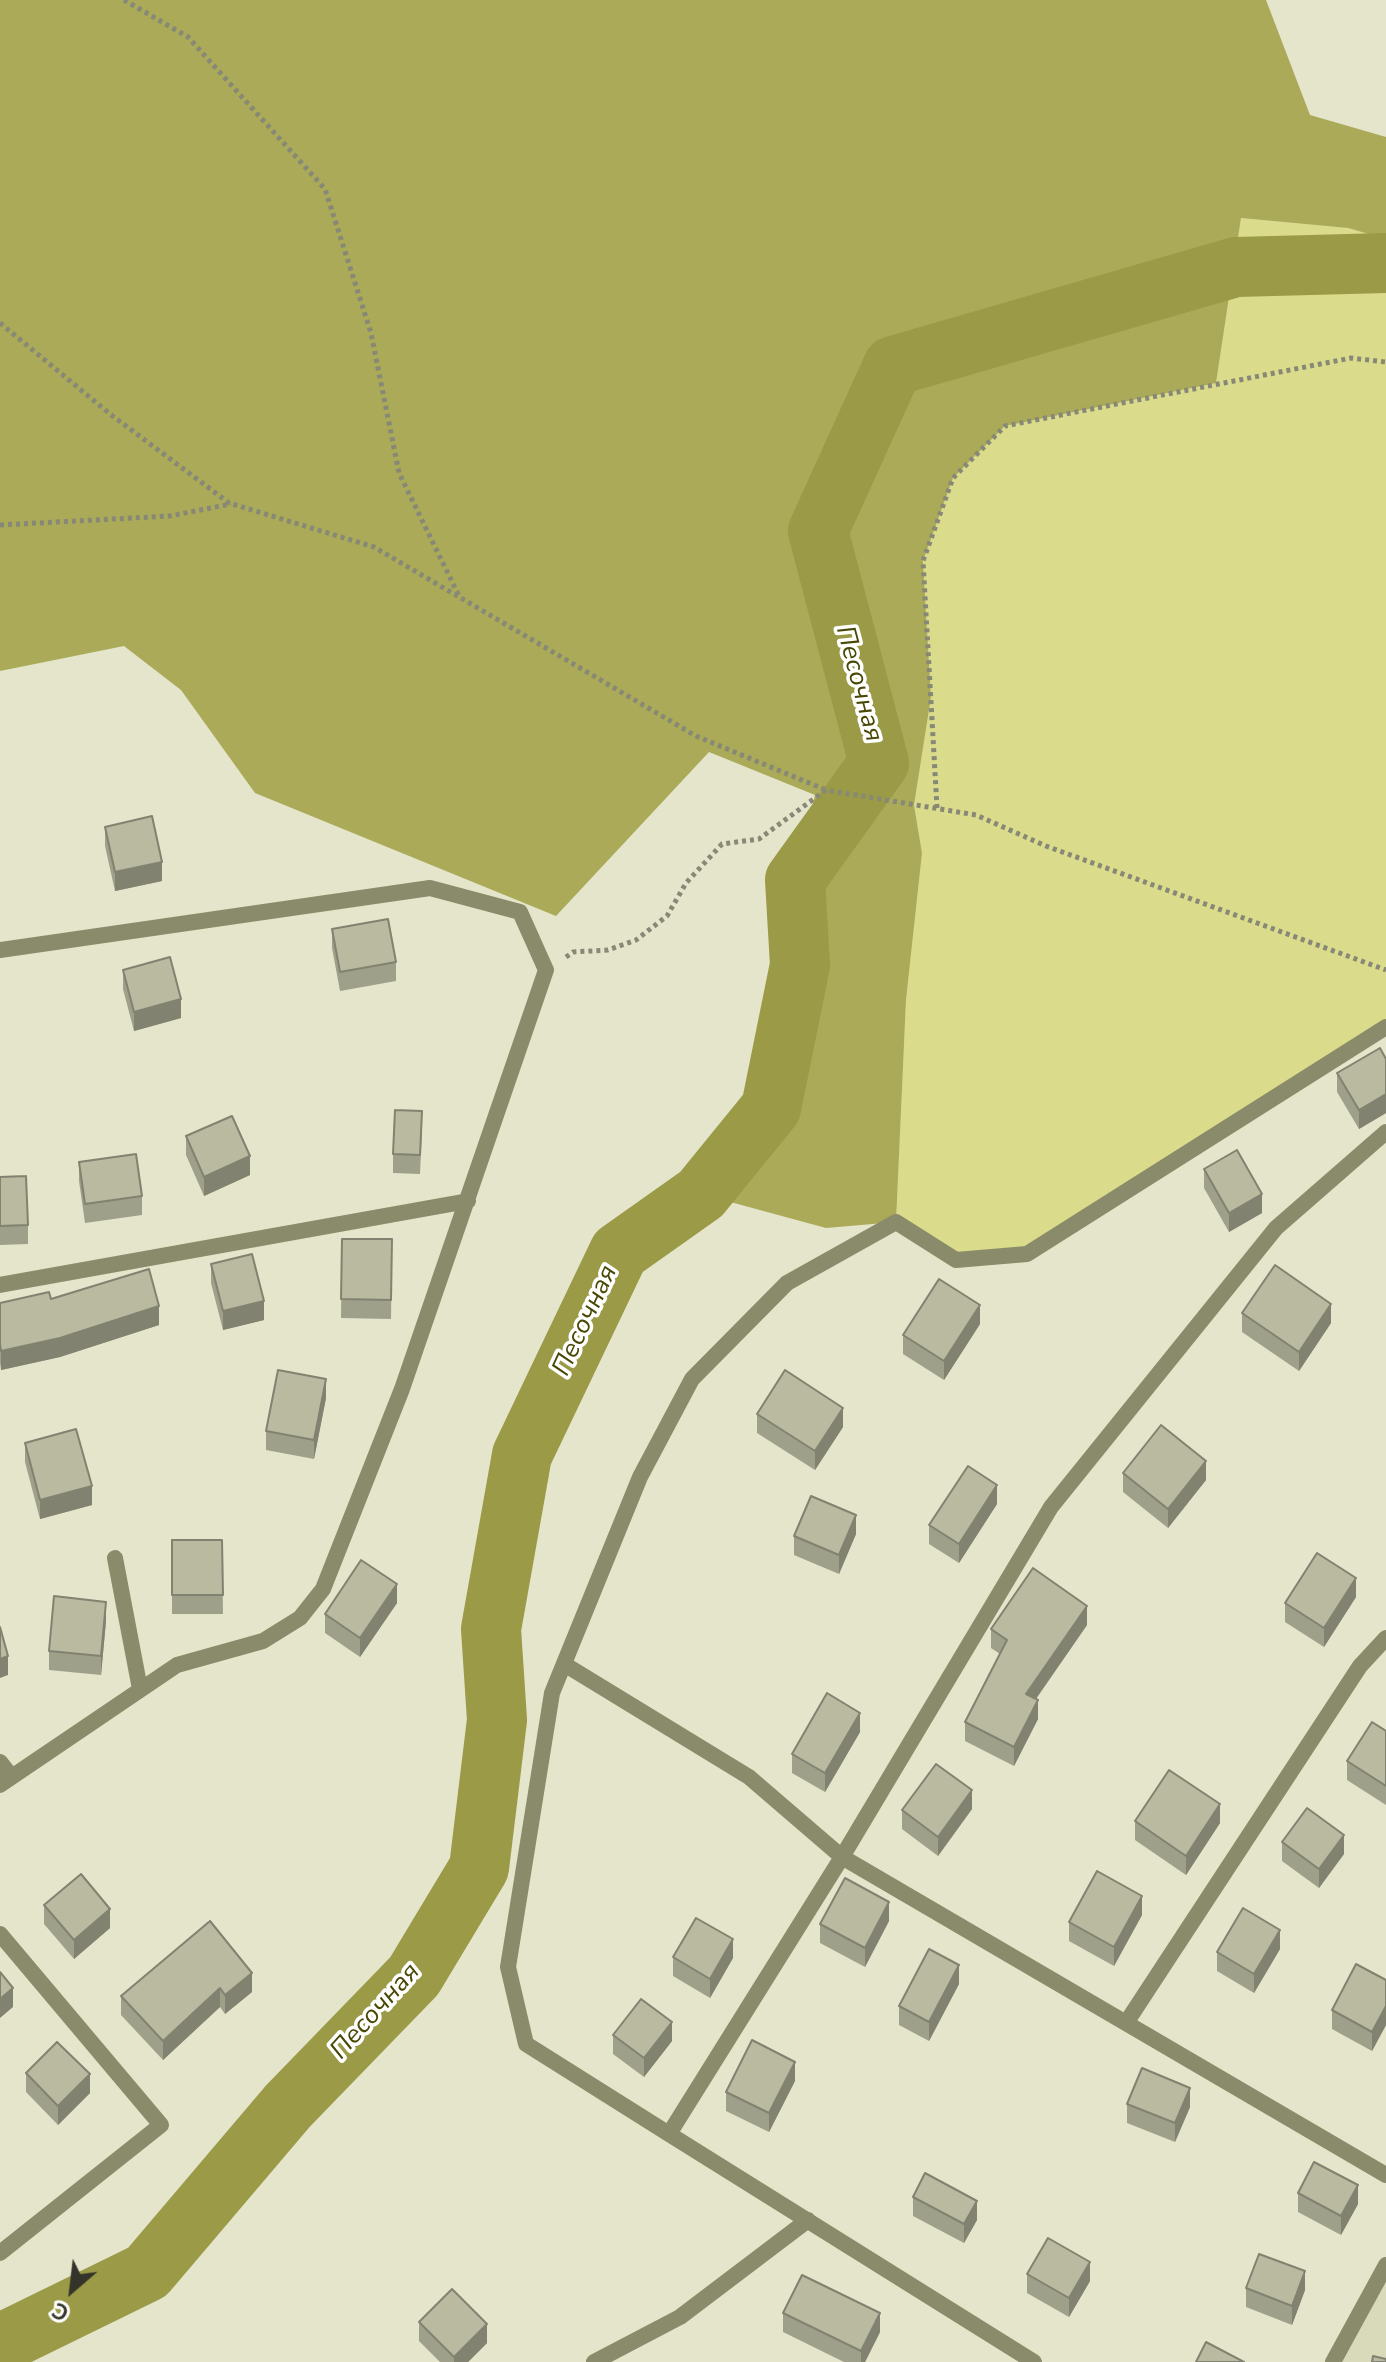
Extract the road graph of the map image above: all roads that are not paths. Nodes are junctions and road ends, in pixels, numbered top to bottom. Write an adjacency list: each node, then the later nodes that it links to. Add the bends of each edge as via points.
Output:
1 (0, 950): 4 (street, via 430,888 520,912 546,970)
2 (1386, 1027): 8 (street, via 1027,1254 956,1260 896,1222 787,1283 692,1379 640,1477)
3 (1386, 1132): 12 (street, via 1276,1228 1051,1507)
4 (468, 1201): 5 (street); 9 (street, via 323,1589 300,1618 263,1641 177,1665)
5 (0, 1285)
6 (115, 1558): 9 (street)
7 (1386, 1638): 14 (street, via 1360,1666)
8 (564, 1664): 12 (street, via 749,1777); 15 (street, via 552,1693 508,1967 526,2044)
9 (140, 1689): 11 (street)
10 (0, 1762): 11 (street)
11 (6, 1781)
12 (842, 1857): 14 (street); 15 (street)
13 (0, 1934): 18 (street, via 161,2125)
14 (1126, 2023): 16 (street)
15 (669, 2134): 17 (street)
16 (1386, 2175)
17 (808, 2220): 20 (street, via 680,2317); 21 (street)
18 (0, 2253)
19 (1386, 2265): 22 (street)
20 (594, 2362)
21 (1034, 2362)
22 (1333, 2362)

